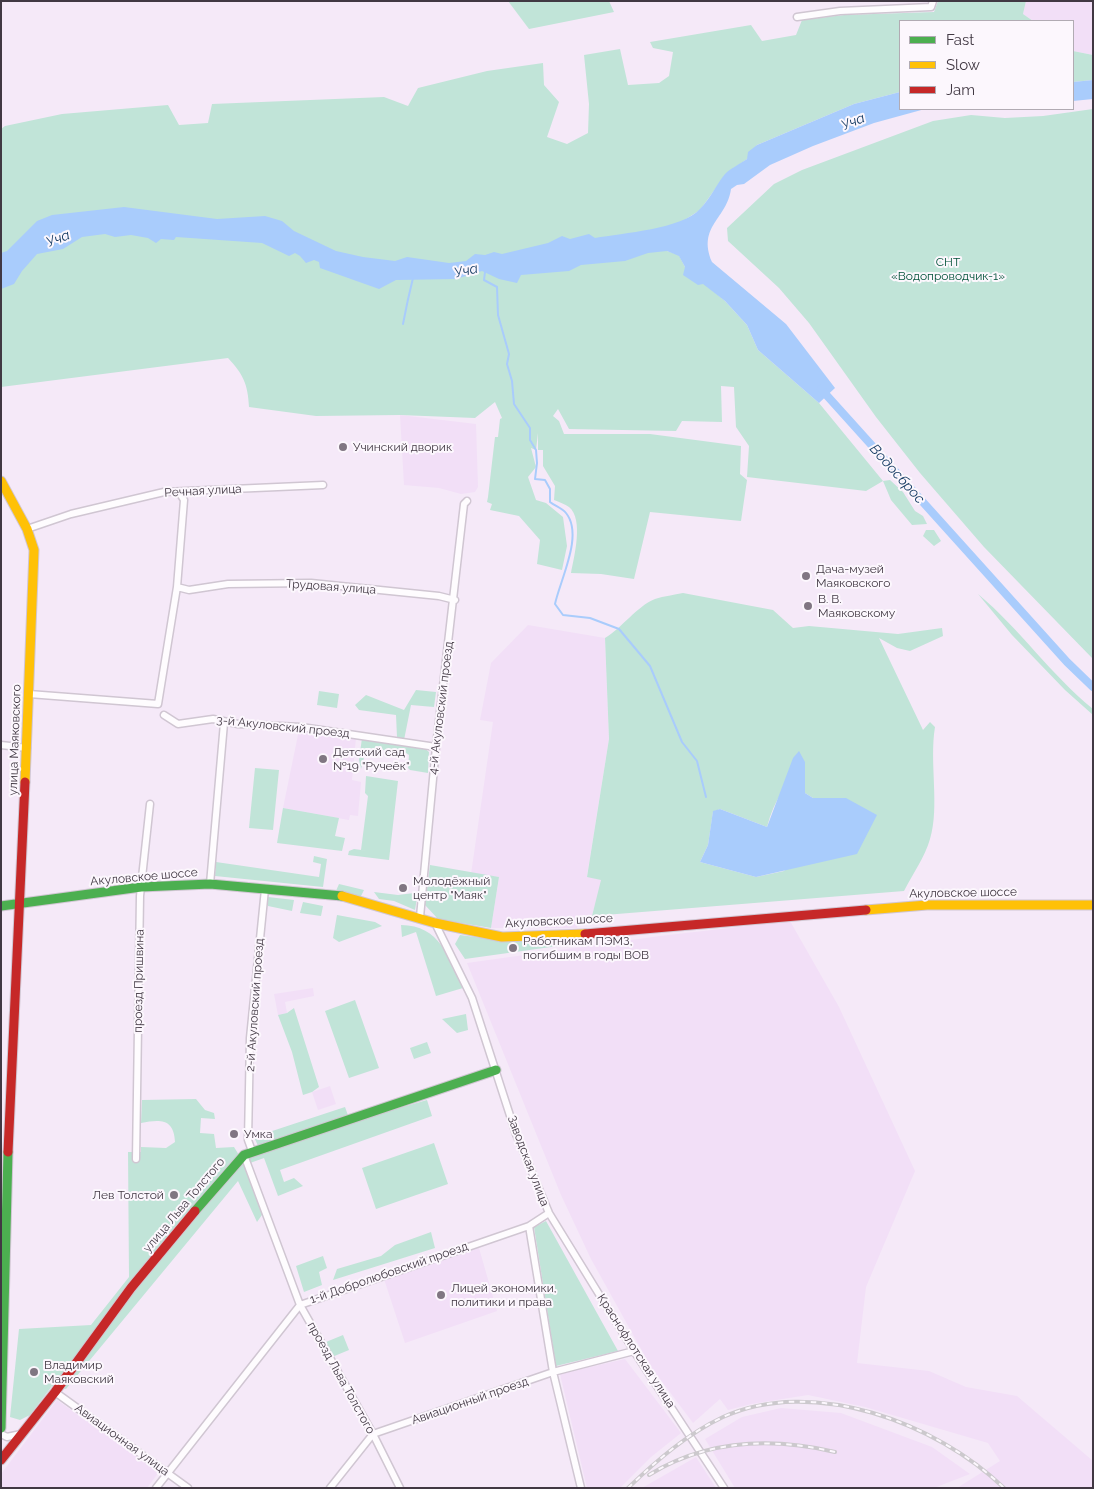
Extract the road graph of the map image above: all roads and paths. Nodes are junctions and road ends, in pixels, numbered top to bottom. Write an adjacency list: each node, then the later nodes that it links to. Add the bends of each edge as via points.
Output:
1 (933, 1): 2 (street, via 930,7 840,11)
2 (797, 17)
3 (1, 481): 7 (street, улица Маяковского)
4 (323, 485): 5 (street, Речная улица)
5 (179, 492): 7 (street, Речная улица, via 126,500); 8 (street, via 184,500)
6 (467, 501): 9 (street, 4-й Акуловский проезд, via 464,504)
7 (27, 528): 10 (street, улица Маяковского, via 34,550)
8 (177, 587): 9 (street, Трудовая улица, via 189,590 228,584 311,583); 10 (street, via 158,704)
9 (455, 600): 14 (street, 4-й Акуловский проезд)
10 (29, 694): 15 (street, улица Маяковского)
11 (164, 715): 12 (street, 3-й Акуловский проезд, via 178,724 212,719)
12 (224, 722): 14 (street, 3-й Акуловский проезд, via 301,727); 17 (street)
13 (1, 745): 15 (street)
14 (436, 747): 23 (street, 4-й Акуловский проезд)
15 (27, 748): 20 (street, улица Маяковского)
16 (150, 804): 18 (street, проезд Пришвина)
17 (210, 884): 18 (street, Акуловское шоссе); 19 (street, Акуловское шоссе)
18 (142, 887): 20 (street, Акуловское шоссе); 28 (street, проезд Пришвина)
19 (265, 889): 23 (street, Акуловское шоссе, via 341,896); 26 (street, 2-й Акуловский проезд, via 250,1038)
20 (21, 902): 22 (street, Акуловское шоссе); 27 (street, улица Маяковского)
21 (1093, 905): 24 (street, Акуловское шоссе, via 927,905 587,934 502,937)
22 (1, 906)
23 (420, 917): 24 (street, Акуловское шоссе)
24 (435, 923): 25 (street, Заводская улица, via 472,998)
25 (496, 1070): 26 (street, улица Льва Толстого); 29 (street, Заводская улица, via 516,1134)
26 (248, 1153): 31 (street, проезд Льва Толстого); 34 (street, улица Льва Толстого, via 234,1164 130,1288)
27 (5, 1155): 35 (street, улица Маяковского)
28 (136, 1159)
29 (549, 1213): 30 (street, Заводская улица); 32 (street, Краснофлотская улица)
30 (529, 1226): 31 (street, 1-й Добролюбовский проезд); 33 (street)
31 (300, 1305): 38 (street, проезд Льва Толстого); 40 (street, 1-й Добролюбовский проезд)
32 (634, 1351): 33 (street, Авиационный проезд); 46 (street, Краснофлотская улица)
33 (553, 1372): 38 (street, Авиационный проезд); 45 (street)
34 (55, 1392): 37 (street, улица Льва Толстого); 40 (street, Авиационная улица)
35 (1, 1428)
36 (1, 1434): 37 (street, via 7,1437)
37 (22, 1434): 39 (street, улица Льва Толстого)
38 (373, 1434): 43 (street); 44 (street, проезд Льва Толстого)
39 (1, 1460)
40 (167, 1472): 41 (street, 1-й Добролюбовский проезд); 42 (street, Авиационная улица)
41 (156, 1488)
42 (188, 1488)
43 (330, 1488)
44 (400, 1488)
45 (581, 1488)
46 (724, 1488)

